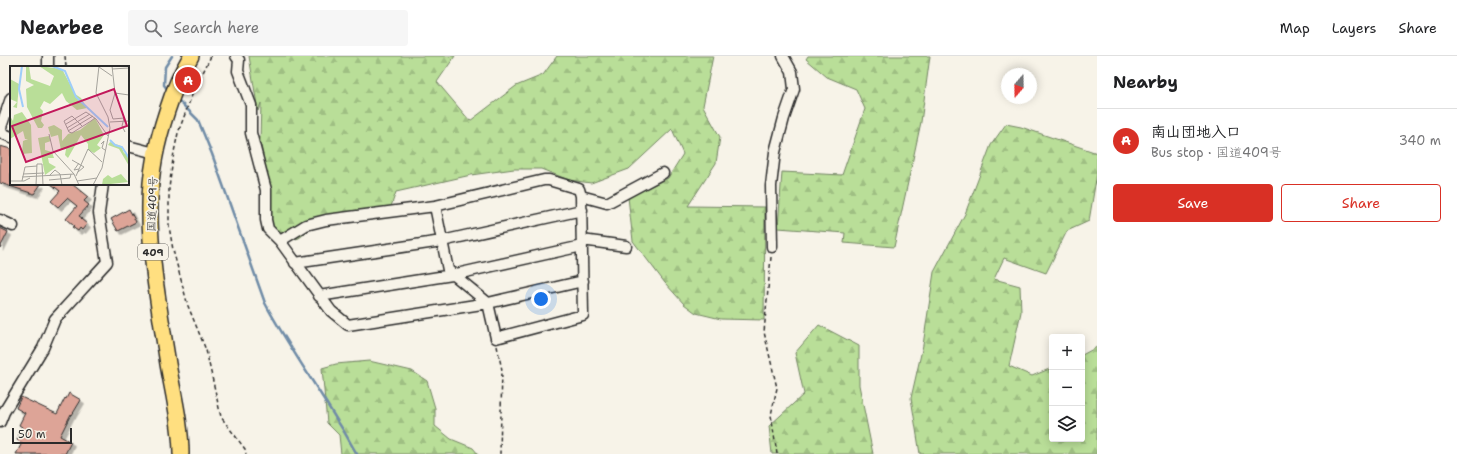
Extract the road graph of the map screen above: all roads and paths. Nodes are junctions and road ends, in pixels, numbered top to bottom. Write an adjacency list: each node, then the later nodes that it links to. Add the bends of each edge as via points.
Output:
1 (65, 56): 6 (path)
2 (191, 56): 11 (highway, 国道409号 / 409, via 172,96)
3 (211, 56): 32 (path, via 192,95 178,133 169,188 169,226 188,306 206,350 222,417)
4 (236, 56): 19 (street, via 239,60 238,71 251,106 251,133 266,190 268,229)
5 (783, 56): 23 (street, via 792,72 794,89 775,152)
6 (66, 66)
7 (10, 100): 8 (street)
8 (5, 113): 9 (street, via 2,133)
9 (10, 137)
10 (129, 146): 11 (street)
11 (155, 153): 31 (highway, 国道409号 / 409, via 150,236 180,432)
12 (664, 173): 14 (street, via 607,203)
13 (103, 185): 30 (street, via 99,214 107,262 55,319 43,348)
14 (581, 196): 15 (street, via 579,189 544,180); 16 (street)
15 (435, 206): 19 (street, via 326,220 306,225); 20 (street)
16 (582, 210): 20 (street); 21 (street)
17 (0, 220): 18 (street)
18 (14, 226)
19 (280, 241): 24 (street)
20 (442, 241): 24 (street); 25 (street, via 448,270)
21 (582, 243): 22 (street); 25 (street); 26 (street)
22 (626, 246)
23 (772, 247): 34 (path, via 764,332 777,388 771,415)
24 (295, 264): 27 (street)
25 (452, 275): 27 (street); 28 (street)
26 (582, 281): 28 (street); 29 (street, via 584,315)
27 (319, 296): 28 (street, via 331,311 348,325)
28 (488, 303): 29 (street)
29 (496, 338): 33 (path, via 502,370)
30 (1, 415)
31 (181, 454)
32 (246, 454)
33 (500, 454)
34 (777, 454)

